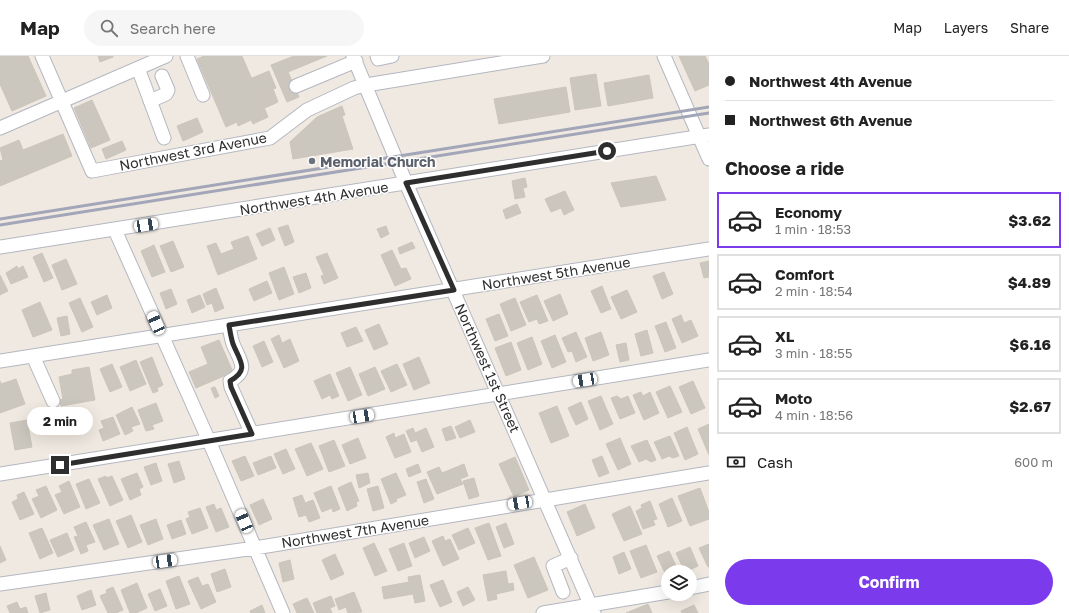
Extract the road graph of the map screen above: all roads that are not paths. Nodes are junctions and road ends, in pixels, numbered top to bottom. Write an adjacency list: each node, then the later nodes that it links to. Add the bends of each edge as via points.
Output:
1 (42, 56): 16 (street)
2 (166, 56): 10 (street)
3 (187, 56): 14 (street)
4 (377, 56): 5 (street, via 378,59)
5 (392, 56)
6 (543, 56): 8 (street, Northwest 3rd Avenue)
7 (664, 56): 18 (street)
8 (517, 58): 12 (street, Northwest 3rd Avenue)
9 (354, 59): 12 (street, Northwest 1st Street); 13 (street)
10 (138, 68): 15 (street); 16 (street)
11 (162, 76): 15 (street, via 168,90 166,94)
12 (366, 85): 16 (street, Northwest 3rd Avenue, via 307,110 270,138 92,171); 21 (street, Northwest 1st Street)
13 (296, 86)
14 (203, 95)
15 (150, 101): 19 (street)
16 (62, 102): 17 (street)
17 (0, 128)
18 (704, 135): 20 (street); 21 (street, Northwest 4th Avenue)
19 (164, 138)
20 (709, 159)
21 (406, 183): 22 (street, Northwest 4th Avenue); 25 (street, Northwest 1st Street)
22 (115, 230): 23 (street, Northwest 4th Avenue); 27 (street)
23 (0, 248)
24 (709, 249): 25 (street, Northwest 5th Avenue)
25 (454, 290): 26 (street, Northwest 5th Avenue); 31 (street, Northwest 1st Street)
26 (229, 325): 27 (street, Northwest 5th Avenue); 33 (street, via 232,342 242,365 237,377 230,381 231,387)
27 (162, 336): 28 (street, Northwest 5th Avenue); 34 (street)
28 (34, 356): 30 (street, Northwest 5th Avenue); 32 (street)
29 (709, 360): 31 (street)
30 (0, 361)
31 (499, 394): 33 (street); 37 (street, Northwest 1st Street)
32 (53, 401)
33 (252, 434): 34 (street)
34 (209, 441): 36 (street); 38 (street)
35 (709, 473): 37 (street, Northwest 7th Avenue)
36 (0, 474)
37 (545, 499): 38 (street, Northwest 7th Avenue); 39 (street, Northwest 1st Street)
38 (255, 548): 40 (street, Northwest 7th Avenue); 46 (street)
39 (571, 558): 43 (street, via 551,562); 45 (street, Northwest 1st Street)
40 (0, 584)
41 (709, 584): 42 (street)
42 (697, 587)
43 (563, 592)
44 (661, 594): 45 (street)
45 (593, 609): 47 (street)
46 (283, 613)
47 (543, 613)

